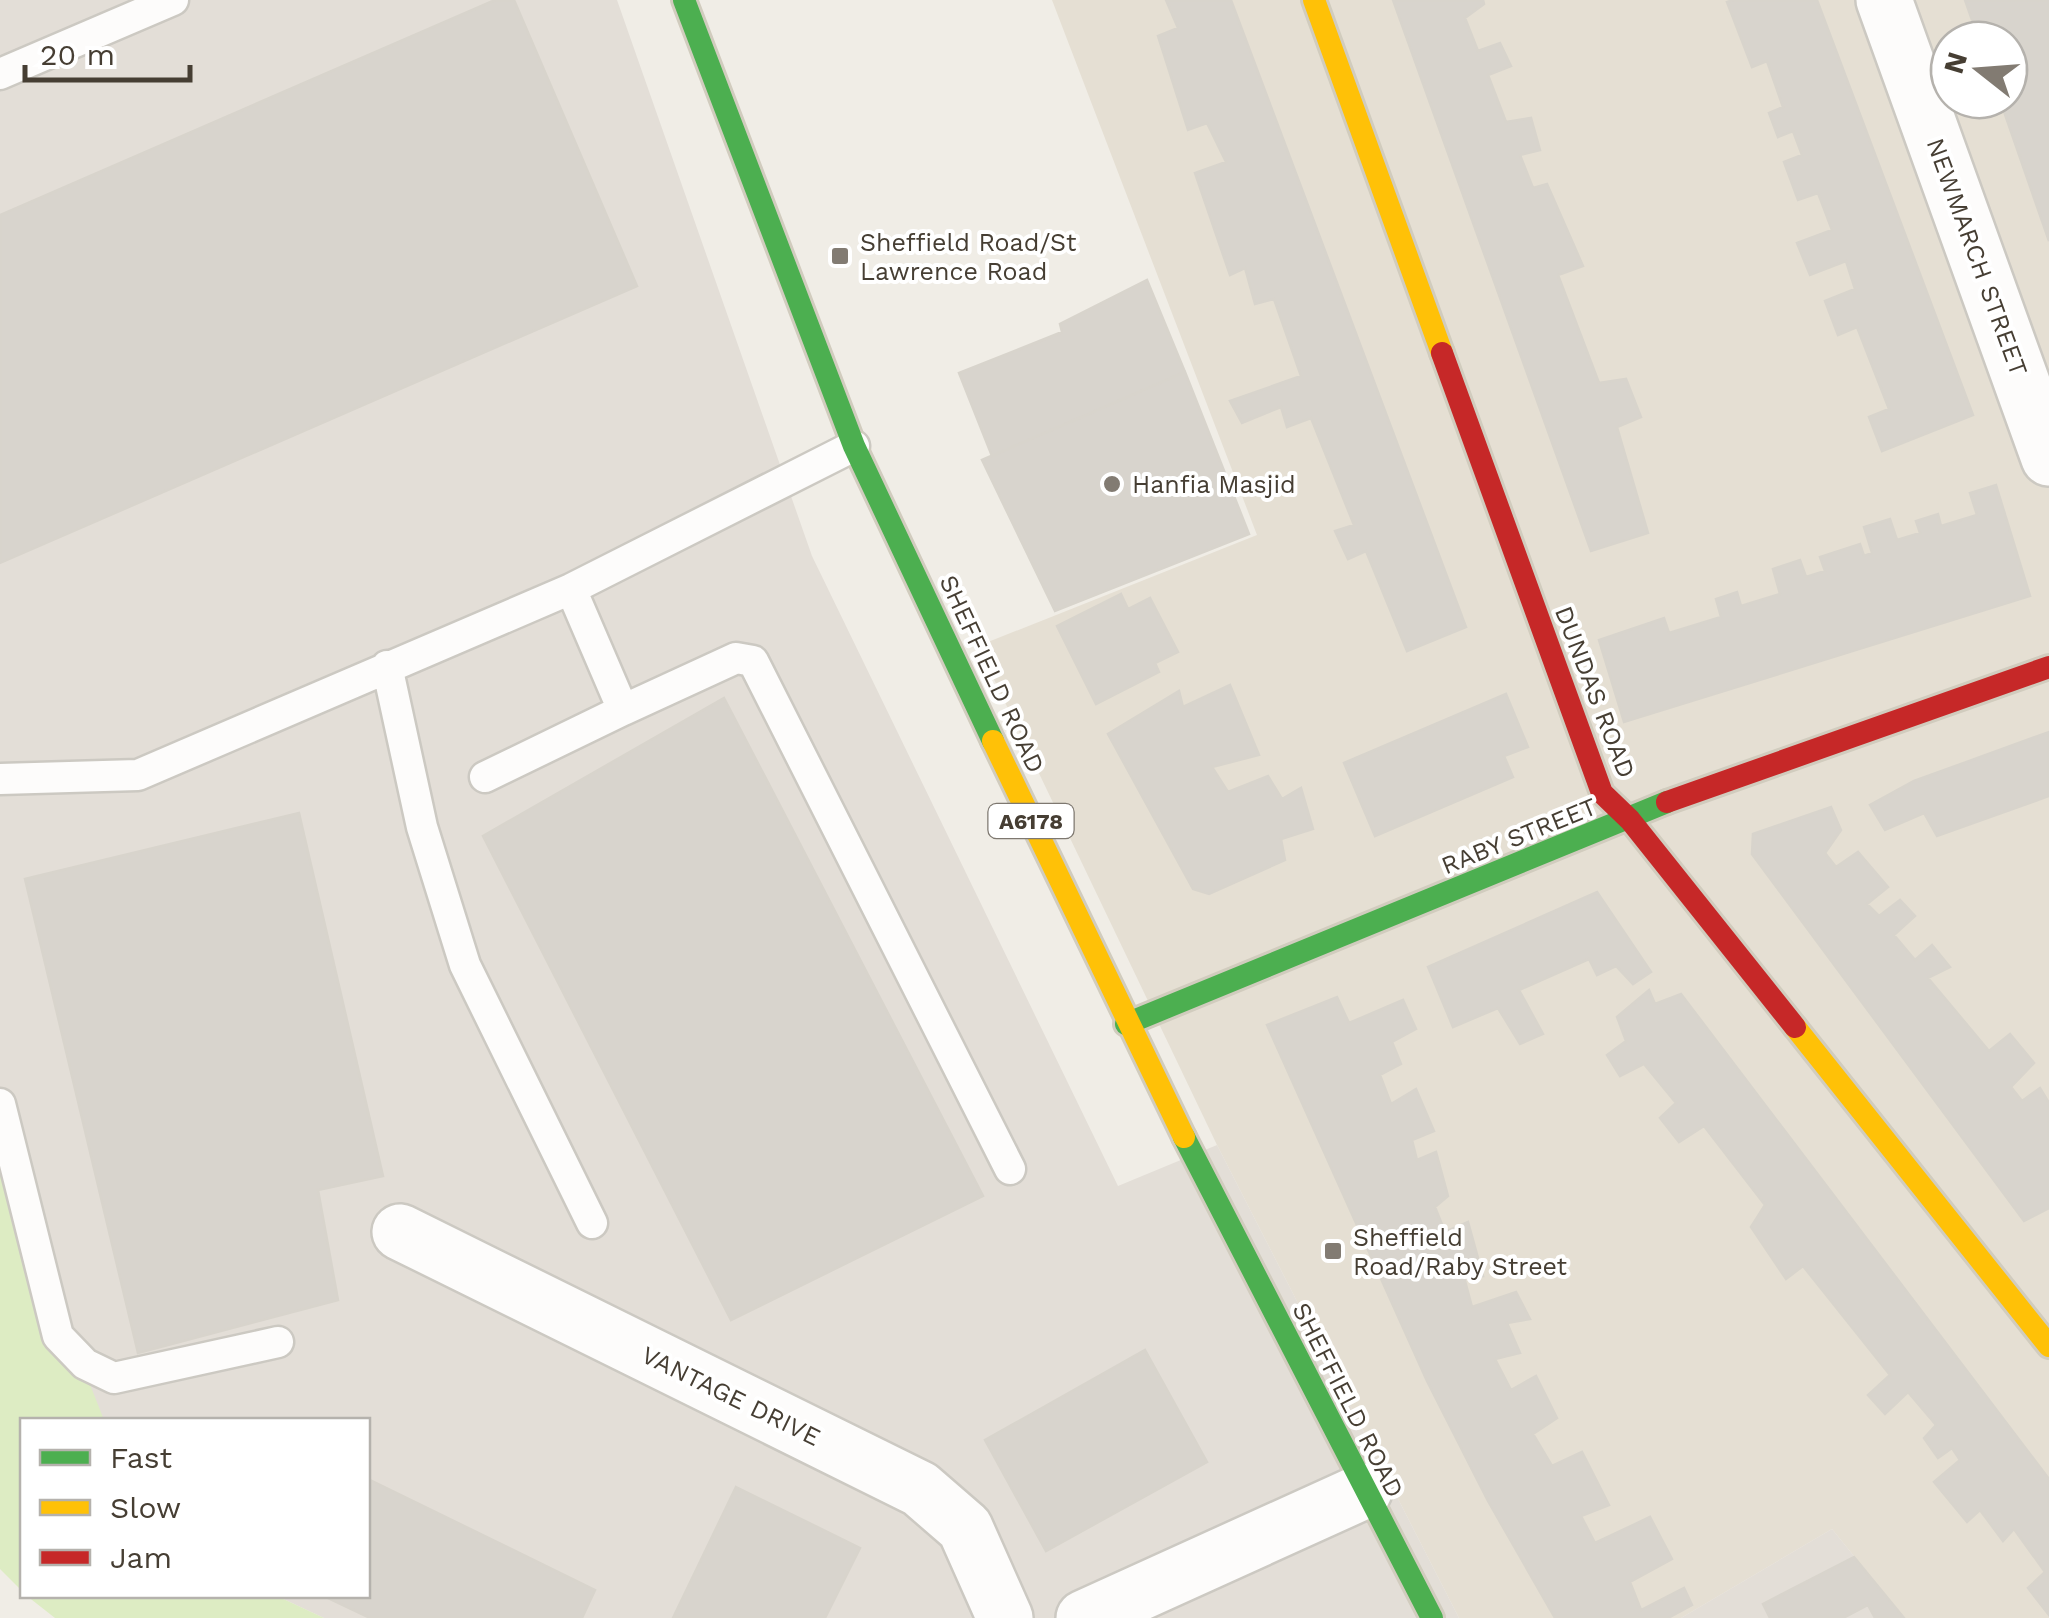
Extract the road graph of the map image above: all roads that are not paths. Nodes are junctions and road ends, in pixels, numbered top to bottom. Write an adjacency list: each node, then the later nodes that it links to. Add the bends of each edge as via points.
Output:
1 (173, 0): 5 (lane)
2 (684, 0): 6 (street, SHEFFIELD ROAD / A6178)
3 (1314, 0): 14 (street, DUNDAS ROAD, via 1570,713 1602,793)
4 (1884, 0): 7 (street, NEWMARCH STREET)
5 (0, 74)
6 (854, 446): 8 (lane); 15 (street, SHEFFIELD ROAD / A6178)
7 (2049, 458)
8 (572, 589): 9 (lane); 11 (lane)
9 (387, 666): 13 (lane, via 138,774); 18 (lane, via 422,826 465,965)
10 (2049, 667): 14 (street, RABY STREET, via 1694,790)
11 (623, 710): 12 (lane); 17 (lane, via 736,658 753,661)
12 (485, 777)
13 (0, 779)
14 (1630, 820): 15 (street, RABY STREET); 20 (street, DUNDAS ROAD)
15 (1126, 1024): 22 (street, SHEFFIELD ROAD / A6178)
16 (0, 1104): 21 (lane, via 58,1336 85,1364 114,1378)
17 (1010, 1170)
18 (592, 1223)
19 (400, 1232): 23 (street, VANTAGE DRIVE, via 920,1489 966,1528)
20 (2040, 1320)
21 (278, 1342)
22 (1364, 1491): 24 (street); 25 (street, SHEFFIELD ROAD / A6178)
23 (1005, 1618)
24 (1084, 1618)
25 (1432, 1618)

